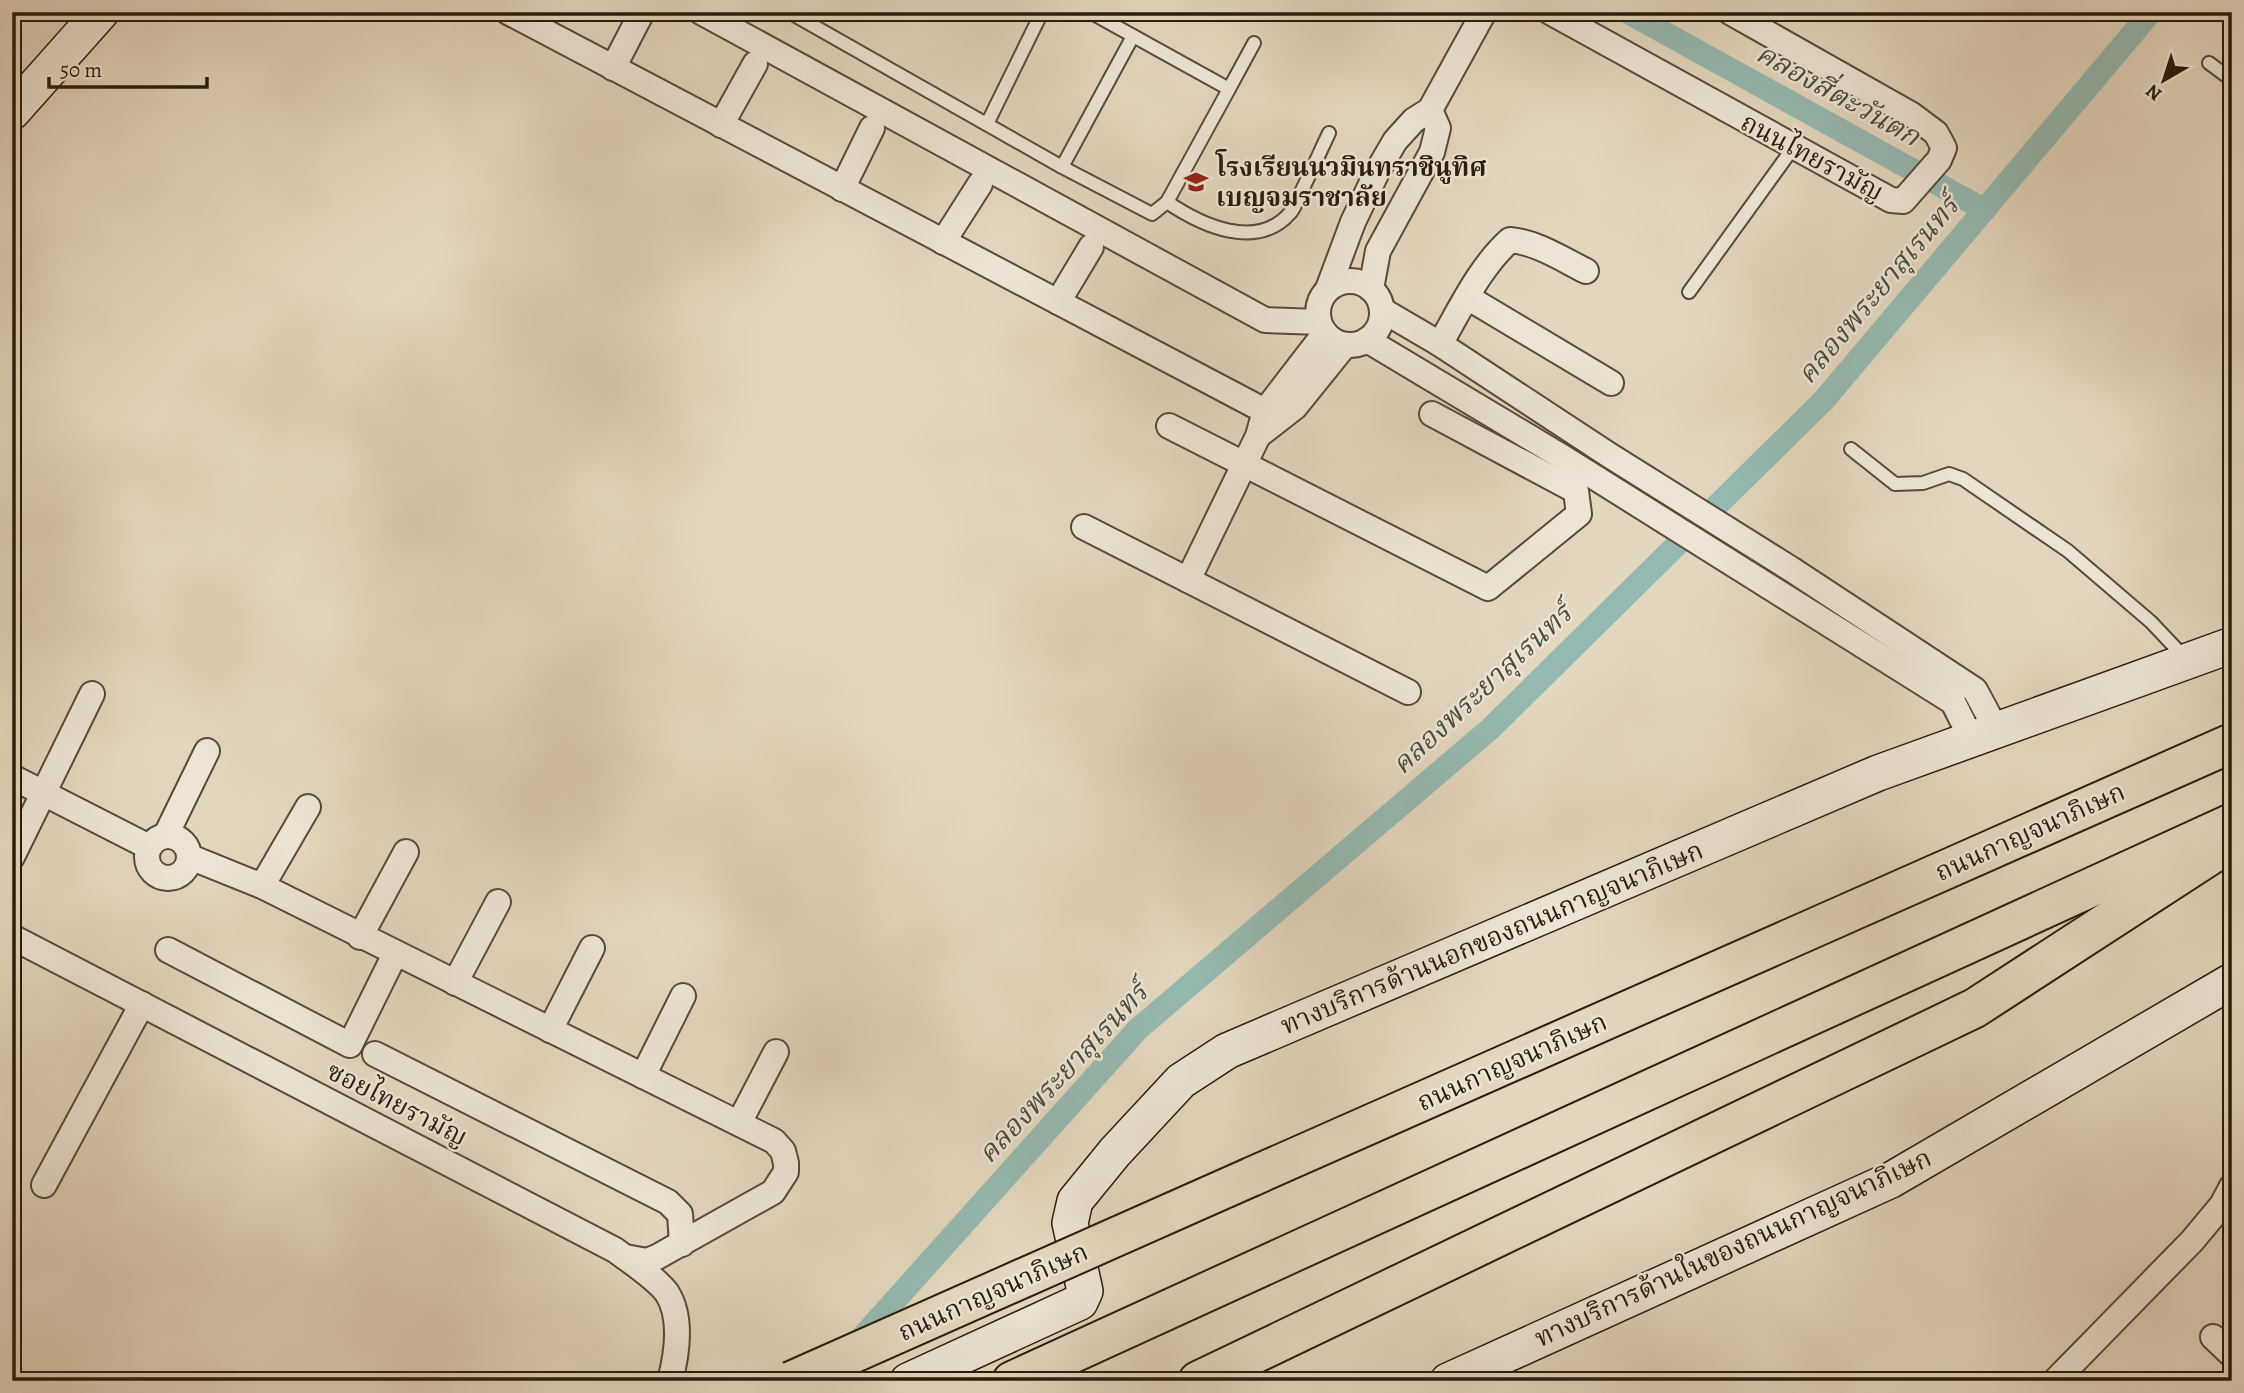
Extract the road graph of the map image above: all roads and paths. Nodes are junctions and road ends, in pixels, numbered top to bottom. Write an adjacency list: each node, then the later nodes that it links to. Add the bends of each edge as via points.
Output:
1 (101, 12): 19 (main road)
2 (508, 12): 15 (street)
3 (642, 12): 15 (street)
4 (701, 12): 37 (street, via 1265,320)
5 (1042, 12): 20 (lane)
6 (1090, 12): 11 (lane)
7 (1484, 12): 18 (street)
8 (1550, 12): 24 (street, ถนนไทยรามัญ)
9 (1730, 12): 24 (street, ถนนไทยรามัญ, via 1912,115 1936,133 1944,148 1940,160 1903,201 1891,200)
10 (797, 14): 20 (lane)
11 (1133, 36): 17 (lane); 25 (lane)
12 (1254, 43): 17 (lane)
13 (2209, 63): 16 (lane)
14 (755, 64): 21 (street)
15 (613, 68): 21 (street)
16 (2232, 80)
17 (1229, 89): 28 (lane)
18 (1430, 110): 32 (street, via 1395,141 1353,222); 35 (street, via 1438,128 1432,152 1378,251)
19 (12, 112)
20 (987, 124): 25 (lane)
21 (721, 125): 27 (street)
22 (872, 128): 27 (street)
23 (1329, 133): 28 (lane, via 1292,211 1278,225 1231,233 1191,219)
24 (1793, 148): 33 (lane)
25 (1062, 167): 28 (lane, via 1152,214)
26 (980, 184): 29 (street)
27 (842, 189): 29 (street)
28 (1167, 202)
29 (943, 242): 36 (street)
30 (1091, 247): 36 (street)
31 (1586, 271): 34 (street, via 1534,246 1510,240)
32 (1328, 289): 35 (street, via 1345,281 1364,284); 37 (street, via 1319,304)
33 (1689, 292)
34 (1467, 297): 38 (street); 39 (street)
35 (1377, 300): 37 (street, via 1379,327); 38 (street)
36 (1058, 302): 40 (street)
37 (1339, 335): 40 (street); 44 (street, via 1295,407); 46 (street)
38 (1440, 344): 43 (street)
39 (1611, 383)
40 (1265, 411): 44 (street)
41 (1432, 414): 47 (street, via 1576,491 1579,514 1488,587)
42 (1168, 426): 47 (street)
43 (1580, 434): 46 (street); 50 (street)
44 (1258, 436): 47 (street)
45 (1851, 449): 53 (lane, via 1895,484 1923,484 1948,474 1963,479 2068,551 2151,622)
46 (1564, 458): 51 (street)
47 (1244, 465): 49 (street)
48 (1084, 527): 49 (street)
49 (1188, 580): 54 (street)
50 (1828, 593): 51 (street); 56 (street, via 1975,690)
51 (1812, 613): 56 (street, via 1953,702)
52 (2232, 645): 53 (main road, ทางบริการด้านนอกของถนนกาญจนาภิเษก)
53 (2188, 662): 56 (main road, ทางบริการด้านนอกของถนนกาญจนาภิเษก)
54 (1409, 692)
55 (92, 694): 60 (street)
56 (1984, 735): 92 (main road, ทางบริการด้านนอกของถนนกาญจนาภิเษก, via 1878,774 1227,1051 1181,1081 1075,1201 1070,1223 1085,1291 1080,1302)
57 (2232, 743): 91 (highway, ถนนกาญจนาภิเษก, bridge)
58 (206, 751): 63 (street)
59 (12, 777): 60 (street)
60 (43, 792): 63 (street); 66 (street)
61 (308, 807): 68 (street)
62 (2232, 823): 93 (highway)
63 (157, 841): 67 (street, via 180,839); 67 (street, via 147,861 153,873 166,879 180,875)
64 (2232, 841): 94 (highway, via 1975,1008)
65 (406, 852): 71 (street)
66 (12, 857)
67 (190, 857): 68 (street)
68 (262, 886): 71 (street)
69 (498, 902): 76 (street)
70 (12, 937): 78 (street, ซอยไทยรามัญ)
71 (360, 937): 74 (street)
72 (592, 948): 79 (street)
73 (168, 950): 74 (street, via 350,1045)
74 (395, 954): 76 (street)
75 (2232, 981): 95 (main road, ทางบริการด้านในของถนนกาญจนาภิเษก, via 1891,1180)
76 (455, 983): 79 (street)
77 (682, 996): 82 (street)
78 (142, 1004): 84 (street); 87 (street, ซอยไทยรามัญ)
79 (550, 1030): 82 (street)
80 (776, 1052): 83 (street)
81 (376, 1054): 86 (street, via 668,1202 680,1214)
82 (643, 1076): 83 (street)
83 (739, 1124): 86 (street, via 774,1141 783,1151 786,1172 773,1192)
84 (44, 1185)
85 (2232, 1186): 96 (street, via 2192,1241)
86 (682, 1244): 87 (street, via 647,1261)
87 (625, 1257): 90 (street, ซอยไทยรามัญ, via 666,1292 674,1309 677,1325)
88 (2213, 1337): 89 (street)
89 (2232, 1355)
90 (670, 1381)
91 (792, 1381)
92 (908, 1381)
93 (1012, 1381)
94 (1198, 1381)
95 (1448, 1381)
96 (2055, 1381)

